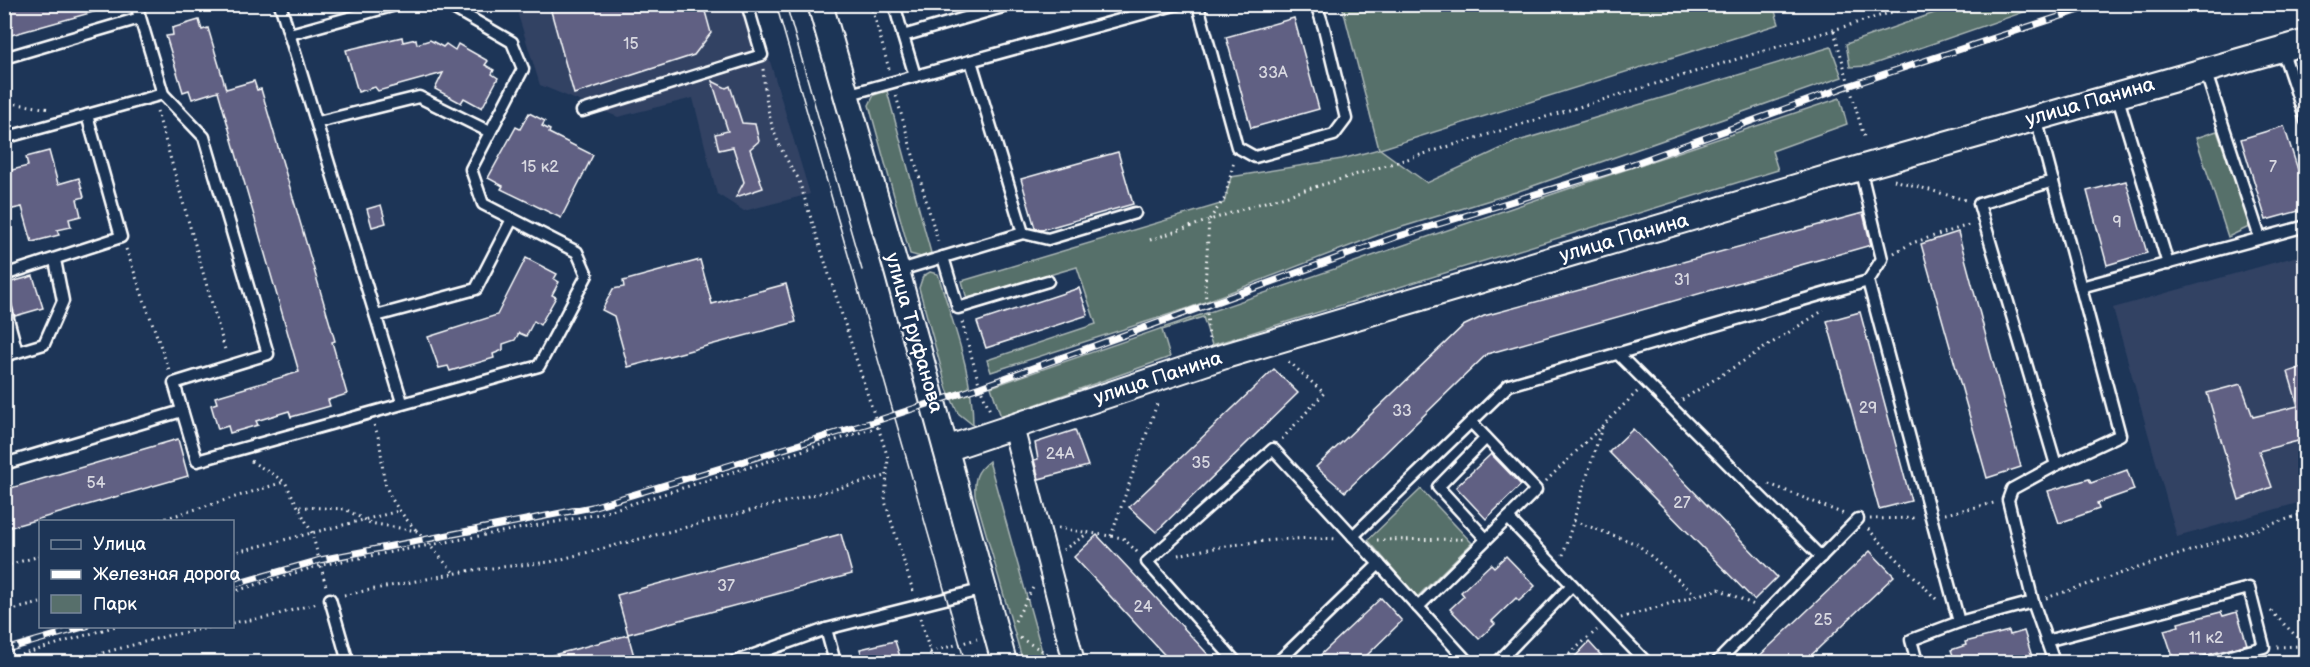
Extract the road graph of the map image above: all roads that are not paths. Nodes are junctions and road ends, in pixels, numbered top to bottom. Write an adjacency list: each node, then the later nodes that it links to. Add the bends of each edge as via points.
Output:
1 (136, 4): 12 (lane)
2 (280, 4): 13 (lane)
3 (399, 4): 13 (lane)
4 (446, 4): 29 (lane, via 512,42 523,69)
5 (747, 4): 24 (lane, via 762,55)
6 (820, 4): 22 (street, улица Труфанова)
7 (894, 4): 14 (lane)
8 (1178, 4): 18 (lane)
9 (1201, 4): 10 (lane, via 1199,9 1237,147 1256,157 1334,135 1346,119)
10 (1316, 4)
11 (1006, 6): 14 (lane)
12 (140, 18): 17 (lane); 21 (lane)
13 (290, 34): 28 (lane)
14 (903, 36): 20 (lane)
15 (2306, 42): 16 (street, улица Панина)
16 (2282, 49): 19 (street, улица Панина); 27 (lane)
17 (4, 58)
18 (971, 61): 20 (lane); 36 (lane)
19 (2205, 69): 23 (street, улица Панина); 37 (lane)
20 (915, 76): 22 (lane)
21 (158, 95): 25 (lane); 52 (lane, via 204,137 268,354 174,383)
22 (846, 95): 41 (street, улица Труфанова)
23 (2117, 95): 26 (street, улица Панина); 40 (lane)
24 (582, 111)
25 (87, 115): 30 (lane); 39 (lane, via 121,237)
26 (2036, 118): 31 (street, улица Панина); 32 (lane)
27 (2306, 121)
28 (318, 122): 29 (lane, via 419,97); 47 (lane)
29 (490, 132): 34 (lane, via 471,169 483,204)
30 (4, 138)
31 (1860, 168): 44 (lane, via 1882,260); 54 (street, улица Панина, via 1214,360)
32 (2053, 182): 45 (lane); 58 (lane, via 1979,204)
33 (1135, 213): 36 (lane, via 1048,239)
34 (512, 219): 47 (lane, via 476,289); 51 (lane, via 577,252 587,275 539,366)
35 (2306, 226): 37 (lane)
36 (1023, 233): 38 (lane)
37 (2260, 238): 40 (lane)
38 (943, 257): 41 (lane); 43 (lane, via 958,308)
39 (55, 260): 42 (lane); 48 (lane, via 63,301 44,344)
40 (2168, 264): 45 (lane)
41 (897, 271): 56 (street, улица Труфанова)
42 (4, 274)
43 (1048, 281)
44 (1868, 281): 49 (lane); 70 (lane)
45 (2081, 287): 58 (lane, via 2120,435)
46 (4, 304): 48 (lane)
47 (376, 316): 51 (lane)
48 (17, 352): 50 (lane)
49 (1617, 353): 53 (lane, via 1509,385); 63 (lane)
50 (4, 356)
51 (402, 402): 52 (lane, via 197,461)
52 (182, 411): 57 (lane)
53 (1471, 422): 55 (lane); 61 (lane)
54 (1006, 429): 56 (street, улица Панина); 77 (street, via 1039,526)
55 (1486, 438): 59 (lane, via 1536,490); 62 (lane, via 1438,487)
56 (946, 449): 66 (street, улица Труфанова)
57 (4, 464)
58 (2056, 465): 68 (lane, via 2012,489 2008,500)
59 (1508, 518): 62 (lane); 65 (lane)
60 (1858, 519): 63 (lane)
61 (1355, 538): 64 (lane); 78 (lane, via 1272,449 1147,562)
62 (1486, 539): 69 (lane)
63 (1821, 556): 83 (lane)
64 (1379, 564): 69 (lane); 79 (lane)
65 (1572, 585): 81 (lane); 82 (lane)
66 (984, 588): 71 (lane); 76 (street, улица Труфанова)
67 (330, 599): 73 (lane)
68 (2033, 602): 70 (lane); 72 (lane)
69 (1418, 608): 80 (lane)
70 (1959, 622): 84 (lane, via 1911,640)
71 (826, 629): 74 (lane); 75 (lane)
72 (2046, 641): 85 (lane); 86 (lane, via 2249,588 2264,647)
73 (348, 663)
74 (734, 663)
75 (835, 663)
76 (1004, 663)
77 (1074, 663)
78 (1236, 663)
79 (1278, 663)
80 (1468, 663)
81 (1498, 663)
82 (1647, 663)
83 (1717, 663)
84 (1917, 663)
85 (2054, 663)
86 (2207, 663)

